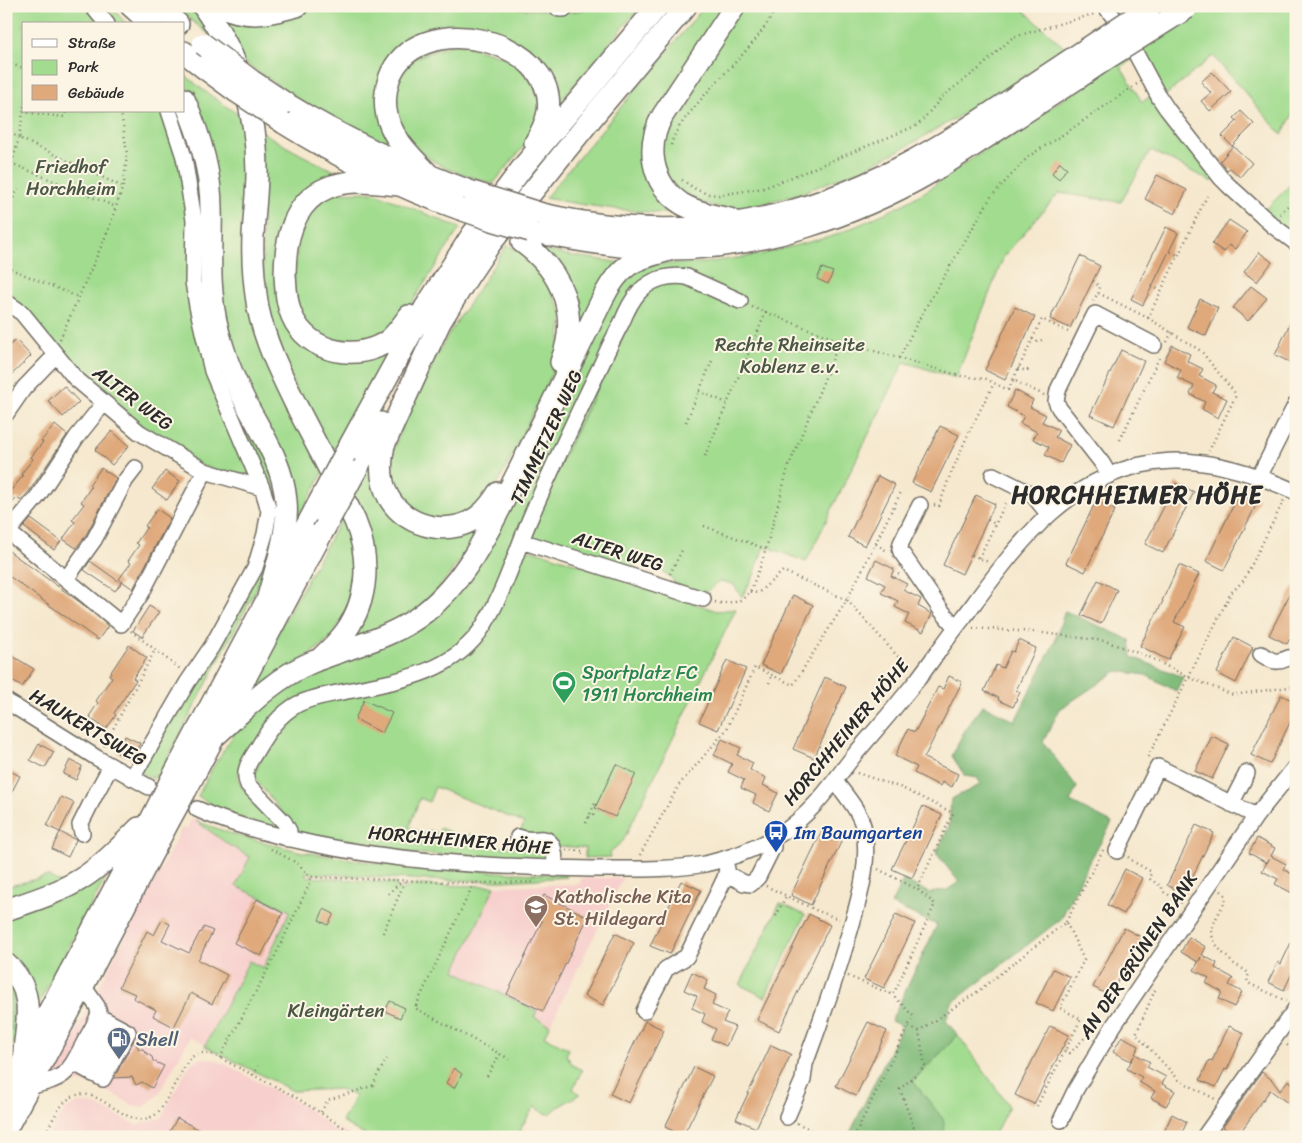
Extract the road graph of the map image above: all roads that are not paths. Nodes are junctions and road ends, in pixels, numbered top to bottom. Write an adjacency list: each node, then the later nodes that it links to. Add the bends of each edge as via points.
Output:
1 (92, 6): 12 (street)
2 (157, 6): 14 (highway)
3 (203, 6): 57 (highway, via 220,32 240,76 254,129 257,174 253,264 264,334 355,521 364,547 365,574 359,606 346,631)
4 (220, 6): 5 (highway, via 254,15)
5 (297, 6)
6 (658, 6): 22 (highway)
7 (686, 6): 33 (highway, via 490,244)
8 (736, 6): 26 (highway, via 657,124 653,156 659,179 683,204)
9 (1151, 6): 18 (highway, bridge)
10 (1188, 7): 18 (highway, bridge, via 1109,56)
11 (136, 13): 13 (highway)
12 (104, 22)
13 (148, 22)
14 (176, 22)
15 (185, 31): 16 (highway)
16 (193, 48): 21 (highway, bridge, via 252,81); 21 (highway, bridge, via 202,67 237,92)
17 (1135, 52): 28 (street, via 1167,109 1221,178)
18 (1071, 71): 26 (highway, via 902,167 856,189 776,216); 30 (highway, via 937,169 866,205 780,234 720,245)
19 (185, 101): 53 (highway, via 201,145 210,186 211,290 223,349 238,387 270,447 285,489 284,532)
20 (169, 112): 45 (street, via 184,158 194,220 193,282 207,356)
21 (284, 113): 23 (highway, via 325,126); 24 (highway, via 348,160)
22 (524, 168): 23 (highway, via 545,125 548,110 548,98 540,75 521,56 506,48 470,38 452,37 423,43 400,59 392,70 385,98 391,128); 29 (highway)
23 (432, 178): 25 (highway)
24 (399, 185): 25 (highway); 29 (highway, via 338,184 316,194 300,210 293,222 285,267 288,304 300,329 323,347 336,351 351,353 378,346 400,328)
25 (466, 201): 27 (highway, bridge); 27 (highway, bridge, via 492,220)
26 (745, 222): 27 (highway, via 699,228 640,229 599,225)
27 (531, 229): 30 (highway, via 602,244); 33 (highway, via 530,248 556,278 565,297 569,320 566,350 495,498 473,520 444,528 423,525 396,507 385,490 381,463 384,445)
28 (1296, 243)
29 (462, 249): 39 (highway, via 421,316)
30 (673, 249): 57 (highway, via 629,264 613,279 490,527 450,588 424,613 403,626)
31 (740, 301): 50 (street, TIMMETZER WEG, via 679,276 653,281 638,293 592,384)
32 (6, 302): 35 (street, ALTER WEG, via 22,313)
33 (441, 320): 39 (highway)
34 (1154, 345): 43 (street, via 1096,314 1058,390 1056,401 1059,408)
35 (52, 357): 36 (street, ALTER WEG); 38 (street)
36 (104, 403): 41 (street, ALTER WEG, via 139,432); 49 (street, via 76,438 38,496)
37 (1296, 404): 44 (street)
38 (6, 414)
39 (350, 463): 53 (highway, bridge, via 314,510); 59 (highway, bridge, via 323,531)
40 (135, 468): 51 (street, via 94,540)
41 (205, 471): 45 (street, ALTER WEG); 51 (street, via 141,594 121,624)
42 (993, 475): 48 (street, via 1033,495)
43 (1109, 475): 44 (street, HORCHHEIMER HÖHE, via 1142,465 1179,460 1215,464); 48 (street, HORCHHEIMER HÖHE, via 1077,492)
44 (1260, 477): 46 (street, HORCHHEIMER HÖHE)
45 (262, 488): 64 (street, via 269,510 266,534 254,568 212,646)
46 (1293, 491)
47 (920, 505): 54 (street, via 901,543 901,552)
48 (1049, 515): 54 (street, HORCHHEIMER HÖHE, via 1020,546)
49 (7, 531): 51 (street)
50 (521, 541): 52 (street, ALTER WEG); 73 (street, TIMMETZER WEG, via 490,614 468,646 440,665 408,677 306,701 288,710 272,726 247,766 245,780 284,822 289,831)
51 (66, 579)
52 (703, 599)
53 (267, 601): 65 (highway)
54 (956, 627): 63 (street, HORCHHEIMER HÖHE)
55 (1261, 654): 56 (street, via 1275,661)
56 (1296, 658)
57 (320, 659): 59 (highway, via 276,683)
58 (6, 701): 60 (street, HAUKERTSWEG)
59 (214, 737): 65 (highway)
60 (111, 766): 64 (street, HAUKERTSWEG); 71 (street, via 80,825)
61 (1296, 766): 69 (street, AN DER GRÜNEN BANK)
62 (1247, 773): 67 (street)
63 (839, 775): 74 (street, HORCHHEIMER HÖHE, via 806,814); 89 (street, via 864,828 866,864 838,972 805,1064 803,1080)
64 (132, 778): 66 (street, HAUKERTSWEG)
65 (178, 786): 70 (highway, bridge)
66 (149, 787)
67 (1231, 804): 69 (street); 75 (street, via 1153,761)
68 (197, 809): 73 (street, HORCHHEIMER HÖHE)
69 (1256, 816): 90 (street, AN DER GRÜNEN BANK, via 1114,1025)
70 (161, 818): 79 (highway, via 81,879 50,895); 81 (highway); 85 (highway)
71 (82, 833)
72 (518, 837): 77 (street, via 549,841 555,850)
73 (288, 839): 77 (street, HORCHHEIMER HÖHE, via 395,857)
74 (772, 839): 76 (street, HORCHHEIMER HÖHE); 78 (street, via 773,847 751,884)
75 (1110, 849)
76 (724, 859): 77 (street, HORCHHEIMER HÖHE, via 695,865 638,869); 78 (street)
77 (555, 869)
78 (727, 874): 83 (street, via 686,958 666,969)
79 (6, 910)
80 (6, 964): 85 (highway, via 21,981 27,1002)
81 (83, 986): 84 (street); 87 (highway)
82 (1292, 1005): 92 (street)
83 (644, 1011)
84 (108, 1022): 86 (street); 86 (street, via 128,1032 103,1079)
85 (23, 1060): 88 (highway)
86 (84, 1068): 87 (street)
87 (28, 1088): 91 (highway)
88 (6, 1092)
89 (787, 1117)
90 (1061, 1120)
91 (6, 1129)
92 (1204, 1137)

